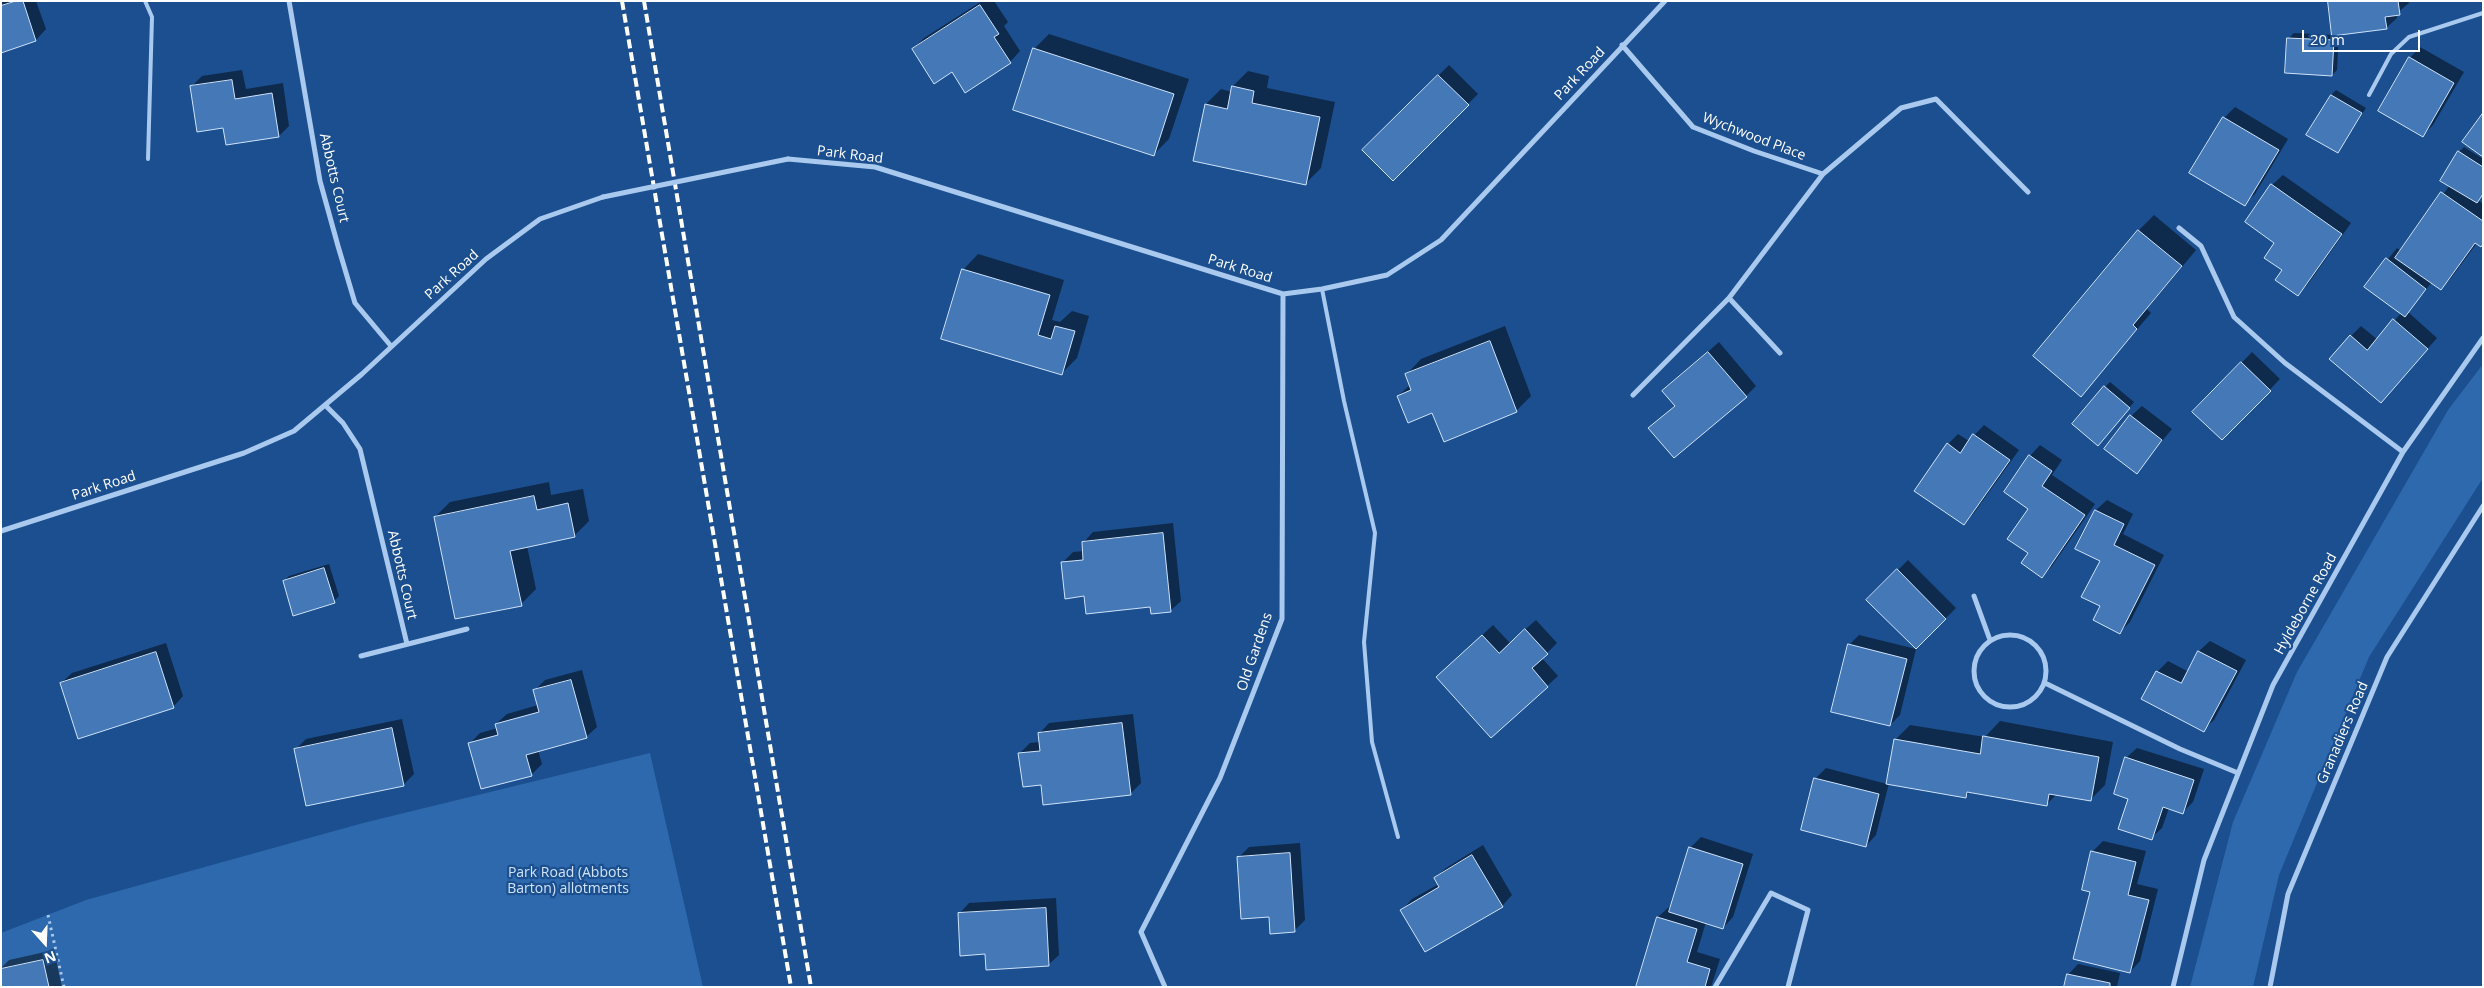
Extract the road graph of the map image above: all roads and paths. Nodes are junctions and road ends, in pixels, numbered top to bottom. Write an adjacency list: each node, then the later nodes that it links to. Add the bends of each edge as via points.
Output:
1 (145, 1): 7 (lane, via 152,17)
2 (289, 1): 15 (street, Abbotts Court, via 320,181 355,303)
3 (1665, 1): 5 (street, Park Road)
4 (2483, 13): 6 (lane, via 2409,37 2391,54)
5 (1622, 45): 8 (street, Wychwood Place, via 1693,127); 11 (street, Park Road, via 1441,240 1387,275)
6 (2369, 95)
7 (148, 159)
8 (1823, 174): 9 (street, via 1902,108 1936,99); 13 (street)
9 (2028, 192)
10 (2179, 228): 19 (street, via 2201,246 2234,318 2284,363)
11 (1322, 289): 12 (street, Park Road); 29 (lane, via 1375,533 1364,642 1372,742)
12 (1283, 294): 15 (street, Park Road, bridge, via 875,167 788,159 603,197 540,220 486,259); 32 (street, Old Gardens, via 1282,619 1220,778 1141,932)
13 (1729, 298): 16 (street); 17 (street)
14 (2483, 338): 19 (street, Hyldeborne Road)
15 (391, 346): 18 (street, Park Road)
16 (1780, 353)
17 (1633, 395)
18 (325, 405): 21 (street, Park Road, via 294,431 244,454); 25 (street, Abbotts Court, via 343,423 360,449)
19 (2403, 452): 28 (street, Hyldeborne Road, via 2273,686)
20 (2483, 506): 36 (street, Granadiers Road, via 2387,657 2288,894)
21 (1, 531)
22 (1974, 596): 24 (street)
23 (467, 629): 25 (street)
24 (1990, 640): 27 (street, via 2002,635 2015,635 2037,646 2047,670); 27 (street, via 1981,648 1973,671 1980,692 1988,701 2010,708 2021,706 2032,701)
25 (407, 644): 26 (street)
26 (361, 656)
27 (2045, 683): 28 (street, via 2180,749)
28 (2238, 773): 35 (street, Hyldeborne Road, via 2204,860)
29 (1398, 837)
30 (48, 915): 31 (path)
31 (64, 987)
32 (1166, 987)
33 (1715, 987): 34 (street, via 1771,893 1808,910)
34 (1788, 987)
35 (2173, 987)
36 (2270, 987)

